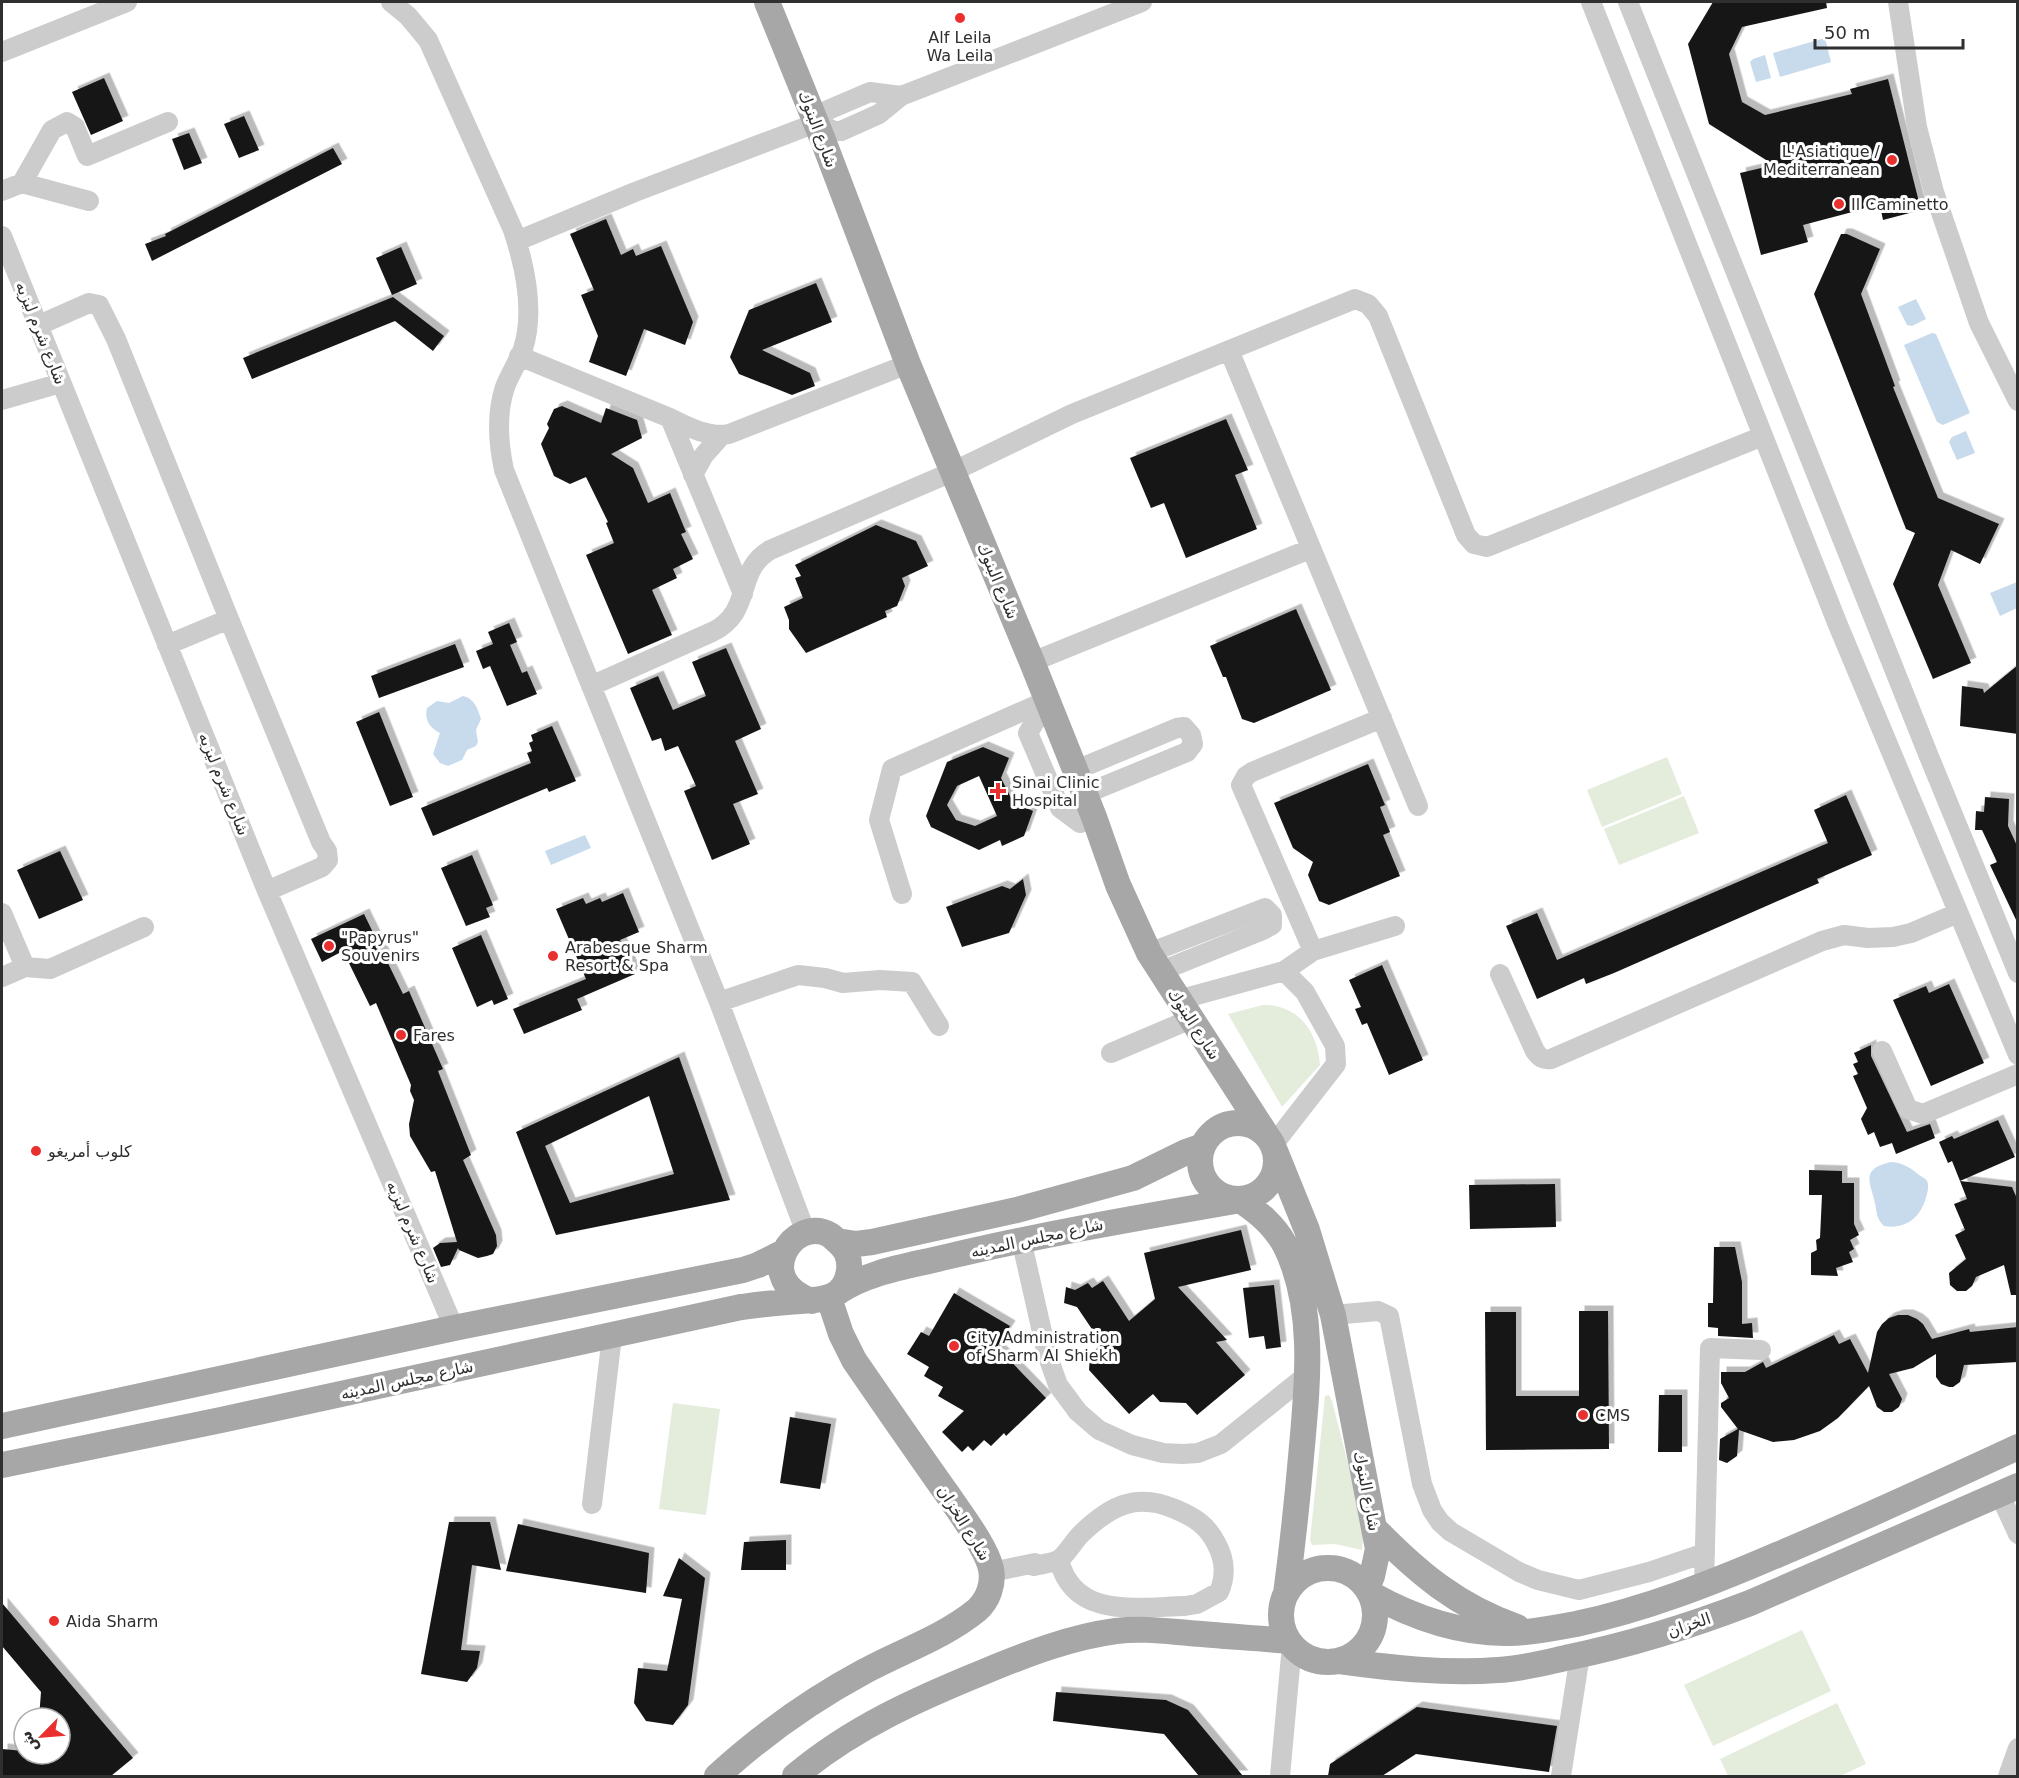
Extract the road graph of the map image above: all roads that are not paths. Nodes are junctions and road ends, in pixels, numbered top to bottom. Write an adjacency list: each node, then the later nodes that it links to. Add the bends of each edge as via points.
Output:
1 (127, 2): 8 (street)
2 (391, 2): 15 (street, via 428,40)
3 (767, 2): 10 (main road, شارع البنوك)
4 (1142, 2): 10 (street, via 901,96 879,114 838,132)
5 (1591, 2): 25 (street)
6 (1628, 2): 49 (street)
7 (1898, 2): 22 (street, via 1917,127 1934,192 1979,323)
8 (2, 52)
9 (168, 122): 11 (street, via 87,156 75,127 67,122 52,130)
10 (816, 123): 15 (street); 19 (main road, شارع البنوك)
11 (22, 183): 12 (street); 13 (street)
12 (2, 191)
13 (89, 201)
14 (2, 236): 16 (street, شارع شرم ليزيه)
15 (517, 241): 18 (street, via 527,292 526,330)
16 (39, 325): 20 (street, شارع شرم ليزيه); 30 (street, via 89,303 99,305)
17 (1229, 350): 25 (street, via 1355,299 1368,304 1378,316 1466,535 1474,544 1487,547); 26 (street, via 1072,414); 28 (street)
18 (519, 356): 23 (street); 33 (street, via 501,404 499,439 504,470)
19 (908, 364): 24 (street); 26 (main road, شارع البنوك)
20 (61, 383): 21 (street); 31 (street, شارع شرم ليزيه)
21 (2, 400)
22 (2018, 401)
23 (670, 418): 24 (street); 27 (street)
24 (721, 436): 27 (street)
25 (1763, 436): 42 (street)
26 (952, 472): 29 (street, via 762,555 750,570); 32 (main road, شارع البنوك)
27 (693, 475): 29 (street)
28 (1310, 549): 32 (street); 35 (street)
29 (743, 594): 33 (street, via 734,616 720,628)
30 (229, 619): 31 (street); 39 (street, via 327,852 328,860 322,867)
31 (167, 645): 39 (street, شارع شرم ليزيه)
32 (1032, 662): 34 (main road, شارع البنوك)
33 (591, 686): 52 (street)
34 (1048, 700): 36 (main road, شارع البنوك); 38 (street, via 1028,734 1060,808 1080,823); 40 (street, via 892,770 879,820)
35 (1382, 718): 37 (street); 45 (street, via 1252,772 1241,785)
36 (1080, 782): 36 (street, via 1187,752 1193,744 1191,735 1184,727 1176,728); 38 (main road, شارع البنوك)
37 (1418, 806)
38 (1094, 817): 46 (main road, شارع البنوك, via 1118,885)
39 (267, 891): 70 (street, شارع شرم ليزيه)
40 (902, 894)
41 (2, 913): 47 (street)
42 (1958, 913): 50 (street, via 1893,937 1844,935 1822,940 1544,1060 1535,1051); 55 (street)
43 (1395, 926): 45 (street)
44 (144, 927): 47 (street, via 50,969)
45 (1313, 951): 48 (street)
46 (1151, 955): 46 (street, via 1263,930 1272,925 1272,915 1265,908); 53 (main road, شارع البنوك)
47 (25, 967): 51 (street)
48 (1284, 971): 53 (street); 60 (street, via 1305,992 1335,1046 1336,1064)
49 (2018, 973)
50 (1500, 974)
51 (2, 977)
52 (719, 1002): 54 (street, via 798,975 843,983 912,982); 64 (street)
53 (1185, 1010): 57 (street); 60 (main road, شارع البنوك)
54 (939, 1026)
55 (2012, 1029): 58 (street)
56 (1882, 1051): 59 (street, via 1908,1109 1923,1114)
57 (1111, 1053)
58 (2018, 1055)
59 (2018, 1074)
60 (1272, 1145): 61 (main road, via 1261,1131 1240,1123 1217,1129); 62 (main road, via 1276,1162 1270,1183 1254,1197); 69 (main road, شارع البنوك, via 1307,1230)
61 (1203, 1146): 62 (main road, via 1200,1168 1210,1188 1219,1195); 63 (main road, شارع مجلس المدينه, via 1133,1178)
62 (1240, 1200): 65 (main road, شارع مجلس المدينه); 73 (main road, via 1275,1230 1291,1259 1305,1320)
63 (1017, 1210): 65 (main road); 66 (main road, شارع مجلس المدينه, via 872,1242)
64 (806, 1233): 66 (main road, via 823,1233); 67 (main road)
65 (1021, 1239): 68 (main road, شارع مجلس المدينه, via 888,1271); 73 (street, via 1047,1354 1058,1385 1098,1430 1163,1453 1198,1452 1221,1444)
66 (837, 1241): 68 (main road, via 844,1248 848,1276)
67 (784, 1252): 68 (main road, via 781,1265 789,1289 800,1297); 70 (main road, via 743,1270)
68 (826, 1297): 71 (main road, شارع مجلس المدينه, via 741,1307); 83 (main road, شارع الخزان, via 854,1360 962,1516 988,1557)
69 (1333, 1316): 79 (main road, شارع البنوك); 85 (street, via 1378,1311 1389,1316 1422,1484 1440,1522 1519,1572)
70 (454, 1329): 74 (main road)
71 (612, 1336): 76 (main road, شارع مجلس المدينه); 78 (street)
72 (1761, 1350): 81 (street, via 1710,1348)
73 (1308, 1374): 87 (main road)
74 (2, 1426)
75 (2018, 1447): 84 (main road, الخزان)
76 (2, 1465)
77 (2009, 1490): 80 (street); 91 (main road, الخزان, via 1710,1618 1639,1642)
78 (592, 1504)
79 (1375, 1529): 86 (main road, شارع البنوك, via 1378,1549); 89 (main road, via 1438,1587 1485,1614)
80 (2018, 1533)
81 (1705, 1553): 84 (street); 85 (street)
82 (1059, 1560): 82 (street, via 1076,1589 1091,1601 1107,1606 1197,1604 1218,1592 1224,1575 1219,1549 1207,1528 1192,1516 1153,1502 1135,1501 1106,1514 1080,1535); 83 (street)
83 (992, 1572): 94 (main road, شارع الخزان, via 987,1597 976,1610 942,1633 812,1702)
84 (1704, 1586): 88 (main road, الخزان)
85 (1579, 1590): 88 (street)
86 (1369, 1591): 87 (main road, via 1358,1578 1332,1568 1305,1574); 89 (main road, الخزان, via 1405,1612 1450,1627 1478,1632); 92 (main road, via 1375,1615 1371,1636 1352,1656)
87 (1286, 1594): 90 (main road, via 1281,1619)
88 (1580, 1623): 89 (main road, الخزان)
89 (1534, 1632)
90 (1290, 1643): 92 (main road, via 1313,1660); 95 (main road, via 1138,1630 1082,1638 924,1696 863,1728); 96 (street)
91 (1580, 1655): 92 (main road, الخزان, via 1499,1670 1406,1668); 97 (street)
92 (1339, 1661)
93 (2018, 1748): 98 (street)
94 (717, 1776)
95 (795, 1776)
96 (1280, 1776)
97 (1561, 1776)
98 (2008, 1776)

